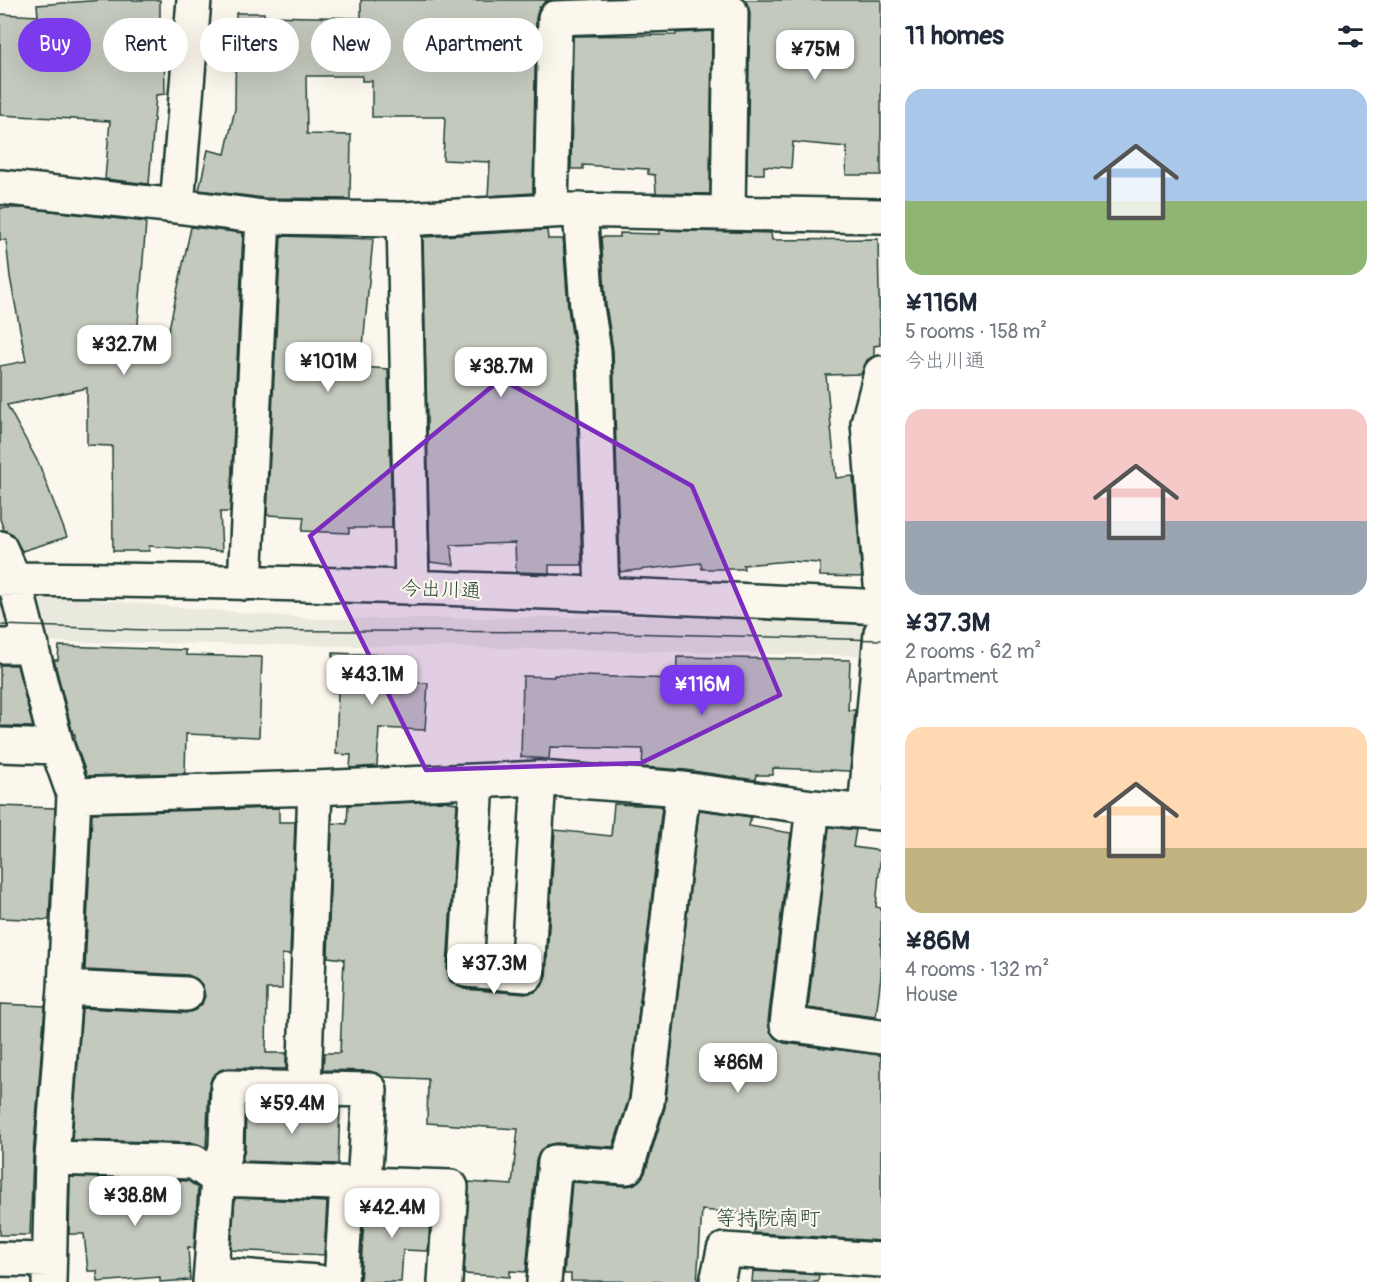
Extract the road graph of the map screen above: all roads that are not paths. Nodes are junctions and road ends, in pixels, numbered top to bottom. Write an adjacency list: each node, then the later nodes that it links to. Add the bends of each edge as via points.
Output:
1 (194, 0): 4 (street)
2 (625, 8): 5 (street, via 555,18); 6 (street, via 731,12)
3 (0, 188): 4 (street)
4 (177, 206): 8 (street)
5 (565, 210): 6 (street); 9 (street); 16 (street, via 594,351)
6 (728, 212): 7 (street)
7 (881, 216)
8 (263, 217): 9 (street); 13 (street)
9 (404, 219): 15 (street)
10 (881, 373): 14 (street, via 868,423)
11 (0, 548): 12 (street)
12 (7, 579): 13 (street, 今出川通); 19 (street)
13 (245, 583): 15 (street, 今出川通)
14 (881, 584)
15 (412, 588): 16 (street, 今出川通)
16 (602, 594): 17 (street, 今出川通)
17 (881, 607)
18 (881, 633): 28 (street)
19 (16, 646): 21 (street)
20 (0, 746): 21 (street)
21 (57, 747): 26 (street)
22 (539, 778): 23 (street); 23 (street, via 527,975 466,970); 25 (street)
23 (477, 781): 24 (street)
24 (315, 788): 26 (street); 32 (street)
25 (683, 789): 27 (street); 44 (street, via 647,1102 627,1167 555,1162)
26 (74, 795): 29 (street)
27 (813, 807): 28 (street); 31 (street, via 787,1024)
28 (873, 812)
29 (64, 987): 30 (street); 33 (street)
30 (186, 994)
31 (881, 1037)
32 (304, 1087): 34 (street, via 228,1087 226,1148); 35 (street, via 370,1090)
33 (52, 1158): 34 (street, via 194,1162); 39 (street)
34 (218, 1179): 35 (street); 40 (street)
35 (355, 1184): 42 (street); 43 (street, via 451,1187)
36 (0, 1259): 39 (street)
37 (881, 1260): 38 (street)
38 (831, 1269): 45 (street, via 724,1250)
39 (49, 1271)
40 (211, 1278): 41 (street)
41 (318, 1282)
42 (340, 1282)
43 (445, 1282)
44 (544, 1282)
45 (717, 1282)

